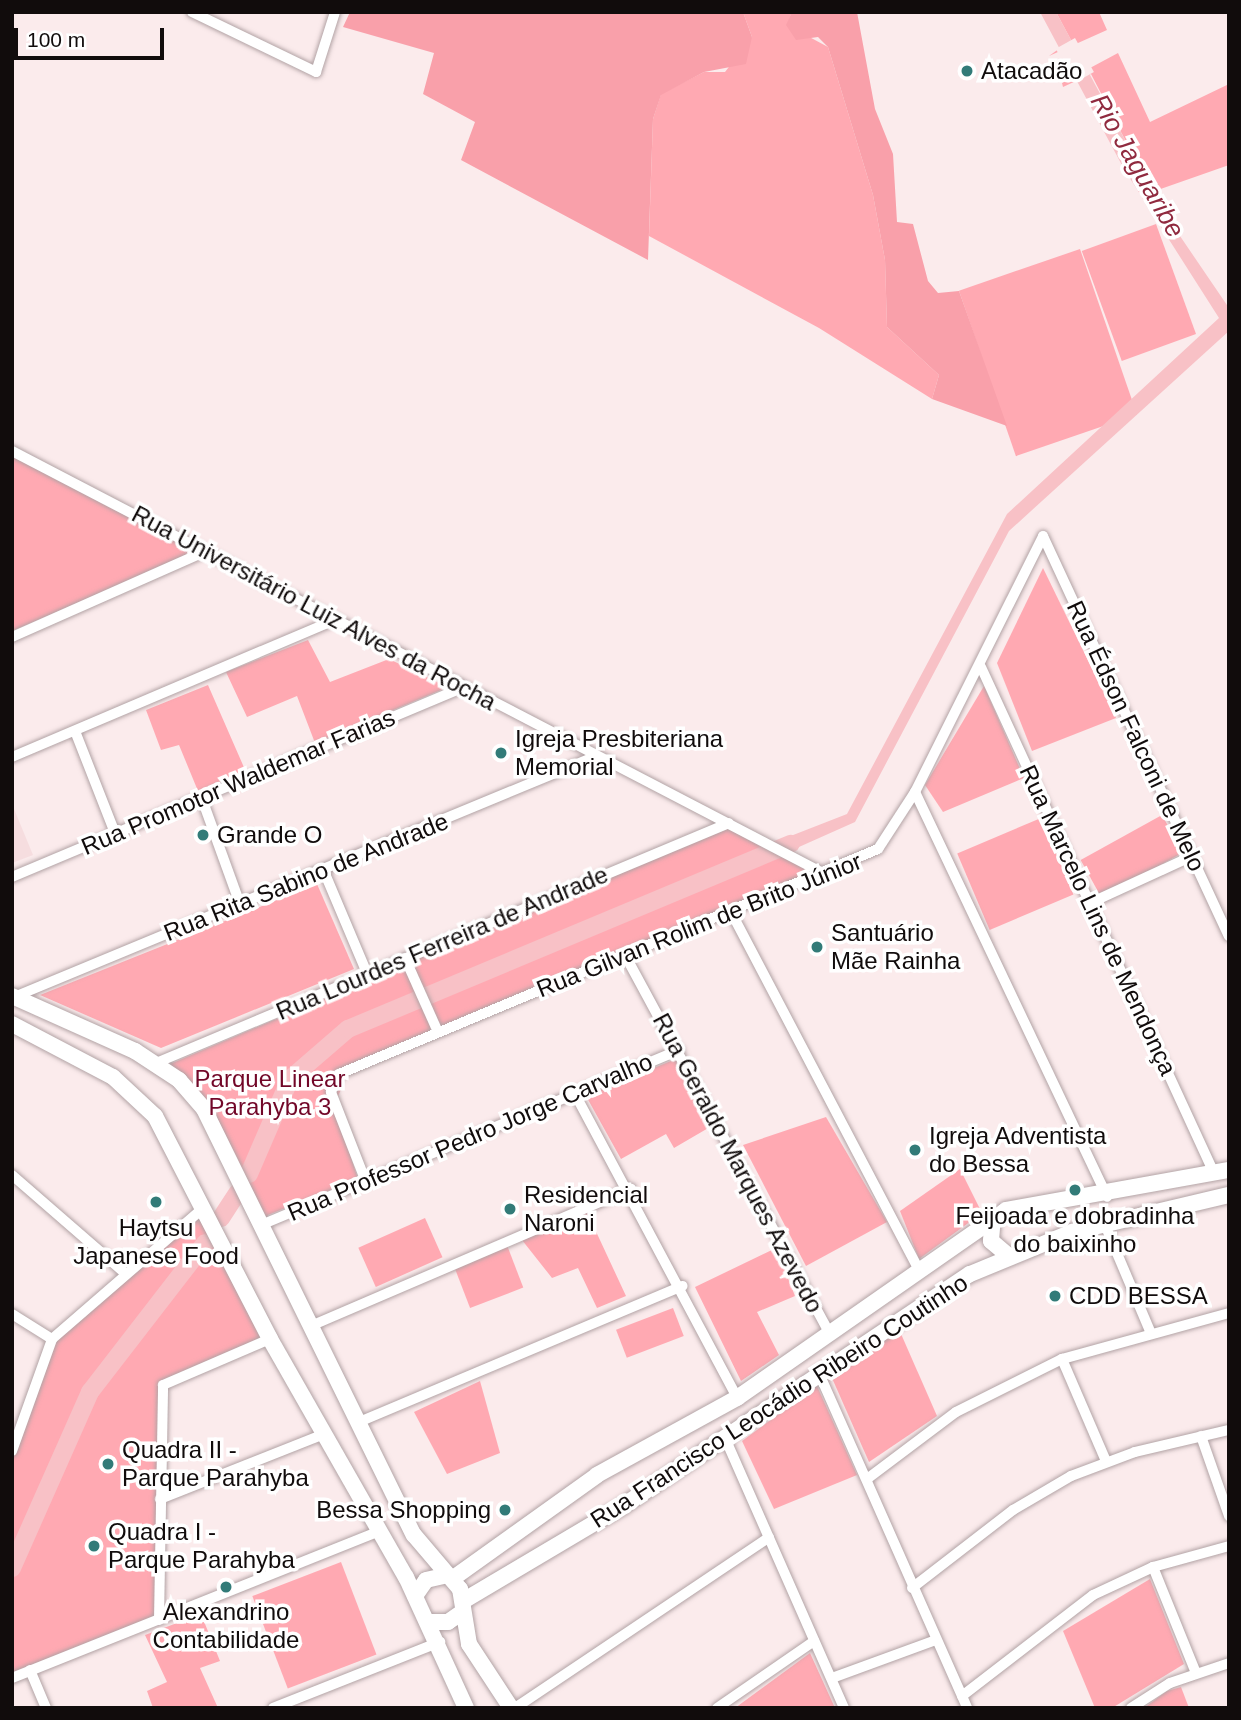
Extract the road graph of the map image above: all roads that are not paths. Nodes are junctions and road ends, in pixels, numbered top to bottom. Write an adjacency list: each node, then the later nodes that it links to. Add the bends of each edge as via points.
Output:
1 (335, 12): 2 (street, via 316,72)
2 (196, 13)
3 (12, 451): 5 (street, Rua Universitário Luiz Alves da Rocha)
4 (1044, 536): 8 (street, Rua Gilvan Rolim de Brito Júnior); 17 (street, Rua Édson Falconi de Melo)
5 (206, 551): 6 (street, Rua Universitário Luiz Alves da Rocha); 7 (street)
6 (334, 620): 9 (street, Rua Universitário Luiz Alves da Rocha); 10 (street)
7 (12, 637)
8 (981, 667): 13 (street, Rua Gilvan Rolim de Brito Júnior); 21 (street, Rua Marcelo Lins de Mendonça)
9 (463, 687): 11 (street, Rua Universitário Luiz Alves da Rocha); 14 (street, Rua Promotor Waldemar Farias)
10 (75, 731): 12 (street); 16 (street)
11 (596, 756): 15 (street, Rua Universitário Luiz Alves da Rocha); 18 (street, Rua Rita Sabino de Andrade)
12 (12, 757)
13 (915, 792): 19 (street, Rua Gilvan Rolim de Brito Júnior, via 877,849); 39 (street)
14 (202, 799): 16 (street, Rua Promotor Waldemar Farias); 22 (street)
15 (729, 823): 19 (street, Rua Universitário Luiz Alves da Rocha); 26 (street, Rua Lourdes Ferreira de Andrade)
16 (115, 833): 20 (street, Rua Promotor Waldemar Farias)
17 (1192, 856): 21 (street); 24 (street, Rua Édson Falconi de Melo)
18 (323, 869): 22 (street, Rua Rita Sabino de Andrade); 27 (street)
19 (825, 874): 23 (street, Rua Gilvan Rolim de Brito Júnior)
20 (12, 877)
21 (1090, 904): 34 (street, Rua Marcelo Lins de Mendonça)
22 (240, 905): 28 (street, Rua Rita Sabino de Andrade)
23 (730, 910): 25 (street, Rua Gilvan Rolim de Brito Júnior); 45 (street)
24 (1229, 936)
25 (625, 955): 30 (street, Rua Gilvan Rolim de Brito Júnior); 31 (street, Rua Geraldo Marques Azevedo)
26 (405, 958): 27 (street, Rua Lourdes Ferreira de Andrade); 30 (street)
27 (367, 973): 32 (street, Rua Lourdes Ferreira de Andrade)
28 (13, 996): 32 (main road)
29 (12, 1024): 40 (main road, via 113,1077 144,1102)
30 (439, 1032): 36 (street, Rua Gilvan Rolim de Brito Júnior, via 340,1074 330,1085)
31 (679, 1050): 33 (street, Rua Professor Pedro Jorge Carvalho); 52 (street, Rua Geraldo Marques Azevedo)
32 (156, 1063): 42 (main road, via 204,1109)
33 (575, 1094): 36 (street, Rua Professor Pedro Jorge Carvalho); 37 (street)
34 (1221, 1172): 39 (main road, Rua Francisco Leocádio Ribeiro Coutinho)
35 (12, 1175): 46 (street)
36 (366, 1182): 42 (street, Rua Professor Pedro Jorge Carvalho)
37 (631, 1189): 47 (street); 50 (street)
38 (1229, 1195): 43 (main road, Rua Francisco Leocádio Ribeiro Coutinho)
39 (1107, 1197): 41 (main road, Rua Francisco Leocádio Ribeiro Coutinho, via 1035,1203)
40 (202, 1209): 46 (street); 54 (main road)
41 (993, 1217): 44 (main road, via 991,1241); 45 (main road, Rua Francisco Leocádio Ribeiro Coutinho)
42 (261, 1225): 50 (main road)
43 (1105, 1225): 44 (main road, Rua Francisco Leocádio Ribeiro Coutinho); 51 (street)
44 (1009, 1256): 56 (main road, Rua Francisco Leocádio Ribeiro Coutinho)
45 (920, 1272): 52 (main road, Rua Francisco Leocádio Ribeiro Coutinho)
46 (126, 1274): 53 (street)
47 (683, 1286): 57 (street); 58 (street)
48 (1229, 1312): 51 (street)
49 (12, 1314): 53 (street)
50 (313, 1325): 58 (main road)
51 (1150, 1331): 55 (street)
52 (830, 1334): 57 (main road, Rua Francisco Leocádio Ribeiro Coutinho)
53 (52, 1339): 63 (street)
54 (270, 1339): 60 (main road); 66 (street, via 168,1379 162,1391)
55 (1062, 1359): 64 (street); 65 (street, via 956,1412)
56 (818, 1371): 62 (main road, Rua Francisco Leocádio Ribeiro Coutinho); 65 (street)
57 (737, 1398): 72 (main road, Rua Francisco Leocádio Ribeiro Coutinho, via 597,1475)
58 (359, 1422): 72 (main road, via 414,1535)
59 (1229, 1430): 61 (street)
60 (324, 1434): 66 (street); 68 (main road)
61 (1201, 1436): 64 (street); 67 (street)
62 (725, 1438): 69 (street); 75 (main road, Rua Francisco Leocádio Ribeiro Coutinho)
63 (13, 1448)
64 (1106, 1461): 73 (street, via 1022,1504)
65 (867, 1479): 73 (street)
66 (160, 1499): 76 (street)
67 (1229, 1516)
68 (379, 1531): 74 (main road); 76 (street)
69 (769, 1537): 79 (street); 90 (street)
70 (1229, 1546): 71 (street)
71 (1153, 1567): 83 (street); 86 (street, via 1093,1595)
72 (448, 1577): 74 (main road, via 426,1580); 75 (main road)
73 (912, 1588): 78 (street)
74 (415, 1596): 77 (main road)
75 (462, 1607): 77 (main road, via 448,1622); 90 (main road, via 469,1644)
76 (159, 1620): 82 (street)
77 (429, 1622): 80 (main road)
78 (936, 1640): 85 (street); 86 (street)
79 (814, 1641): 85 (street); 91 (street)
80 (440, 1642): 88 (street); 89 (main road)
81 (1229, 1663): 83 (street)
82 (30, 1671): 84 (street); 87 (street)
83 (1196, 1672): 94 (street)
84 (12, 1678)
85 (832, 1678): 92 (street)
86 (962, 1696): 93 (street)
87 (46, 1708)
88 (273, 1708)
89 (466, 1708)
90 (512, 1708)
91 (717, 1708)
92 (844, 1708)
93 (967, 1708)
94 (1130, 1708)

